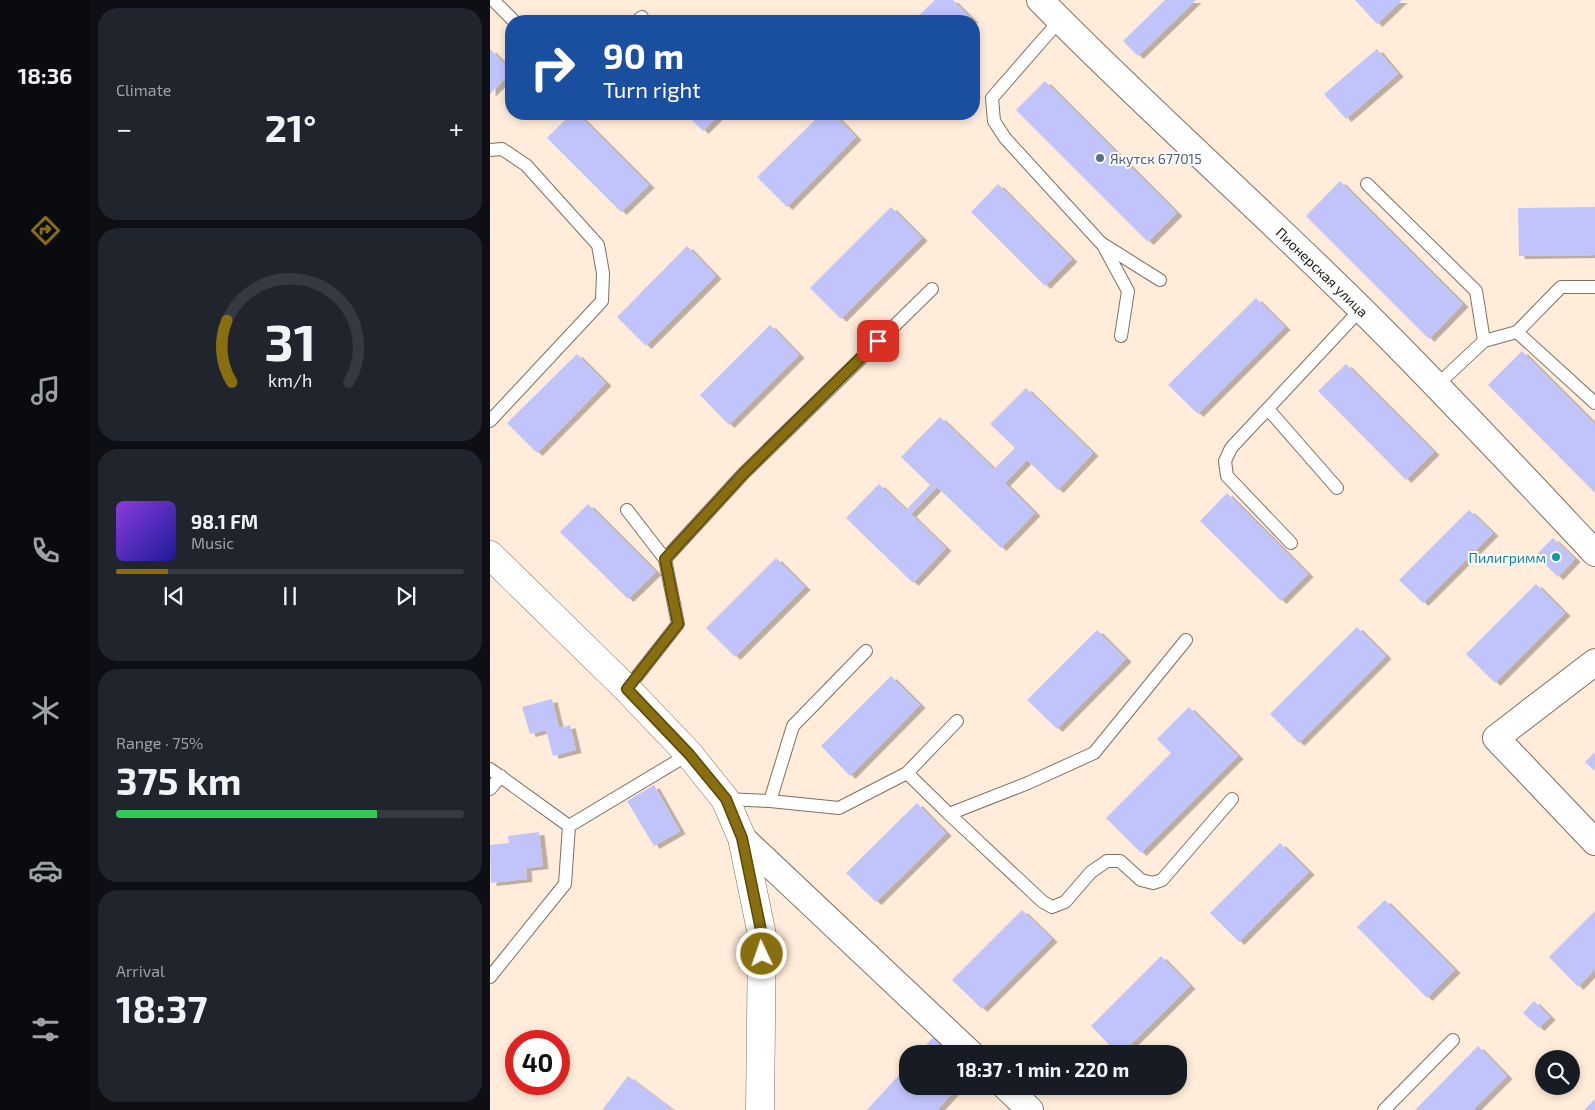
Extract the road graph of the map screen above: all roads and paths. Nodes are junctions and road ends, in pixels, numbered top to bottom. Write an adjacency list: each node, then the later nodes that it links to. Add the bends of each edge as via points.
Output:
1 (493, 0): 3 (lane)
2 (1040, 0): 4 (street, Пионерская улица)
3 (508, 15)
4 (1060, 20): 7 (lane, via 992,98 994,121 1005,138); 11 (street, Пионерская улица)
5 (490, 150): 18 (lane, via 502,149 526,165 598,245 603,273 602,301)
6 (1368, 184): 14 (lane, via 1476,291)
7 (1101, 243): 8 (lane); 13 (lane, via 1128,291)
8 (1160, 280)
9 (1595, 287): 12 (lane, via 1561,287)
10 (932, 289): 24 (lane, via 744,473)
11 (1360, 309): 15 (street, Пионерская улица); 17 (lane)
12 (1517, 332): 14 (lane); 16 (lane)
13 (1121, 336)
14 (1484, 341): 15 (lane)
15 (1436, 386): 22 (street, Пионерская улица)
16 (1595, 402)
17 (1268, 409): 19 (lane); 21 (lane, via 1232,448 1225,461 1227,476)
18 (490, 421)
19 (1337, 488)
20 (626, 510): 24 (lane)
21 (1291, 543)
22 (1595, 553)
23 (490, 555): 28 (street)
24 (665, 559): 28 (lane, via 678,624)
25 (1186, 640): 37 (lane, via 1094,753)
26 (866, 651): 36 (lane, via 793,726)
27 (1595, 662): 40 (street, via 1496,738)
28 (627, 689): 30 (street)
29 (957, 721): 32 (lane)
30 (689, 754): 34 (street); 38 (lane)
31 (495, 773): 33 (lane); 38 (lane)
32 (907, 773): 36 (lane, via 839,808); 37 (lane)
33 (490, 789)
34 (726, 799): 36 (lane); 39 (street)
35 (1232, 799): 37 (lane, via 1162,880 1141,880 1120,861 1107,860 1065,902 1052,907)
36 (770, 801)
37 (950, 814)
38 (569, 826): 41 (lane, via 565,884)
39 (742, 838): 43 (street); 45 (street, via 762,935)
40 (1595, 842)
41 (490, 977)
42 (1453, 1040): 47 (lane)
43 (961, 1045)
44 (1014, 1095): 46 (street)
45 (760, 1110)
46 (1030, 1110)
47 (1384, 1110)

